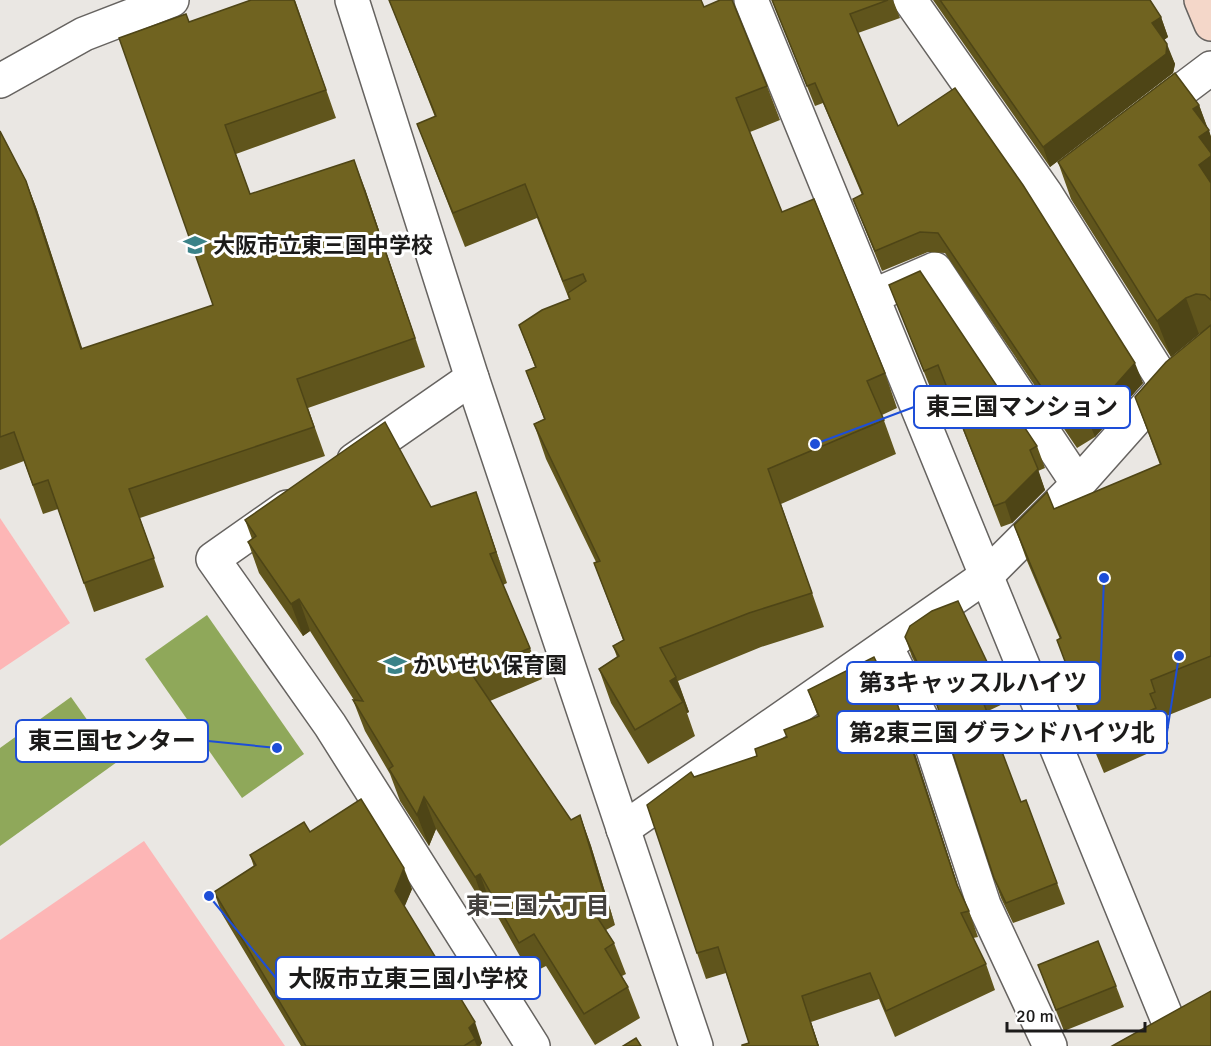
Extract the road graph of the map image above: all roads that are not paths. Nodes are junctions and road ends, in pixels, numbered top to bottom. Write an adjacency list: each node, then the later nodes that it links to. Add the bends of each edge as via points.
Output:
1 (172, 0): 8 (street, via 84,34)
2 (352, 0): 14 (street)
3 (751, 0): 12 (street)
4 (910, 0): 11 (street)
5 (1201, 0): 6 (street)
6 (1211, 24)
7 (1211, 68): 9 (street)
8 (0, 81)
9 (1131, 129)
10 (1074, 172): 11 (street)
11 (1046, 194): 15 (street)
12 (872, 296): 16 (street, via 935,269); 17 (street)
13 (1211, 349): 15 (street)
14 (472, 378): 19 (street); 21 (street, via 213,559 330,725)
15 (1166, 385): 16 (street)
16 (1078, 484): 17 (street)
17 (986, 576): 18 (street); 20 (street)
18 (886, 646): 19 (street); 23 (street, via 925,725 984,905)
19 (623, 829): 22 (street)
20 (1169, 1022)
21 (533, 1046)
22 (696, 1046)
23 (1050, 1046)

